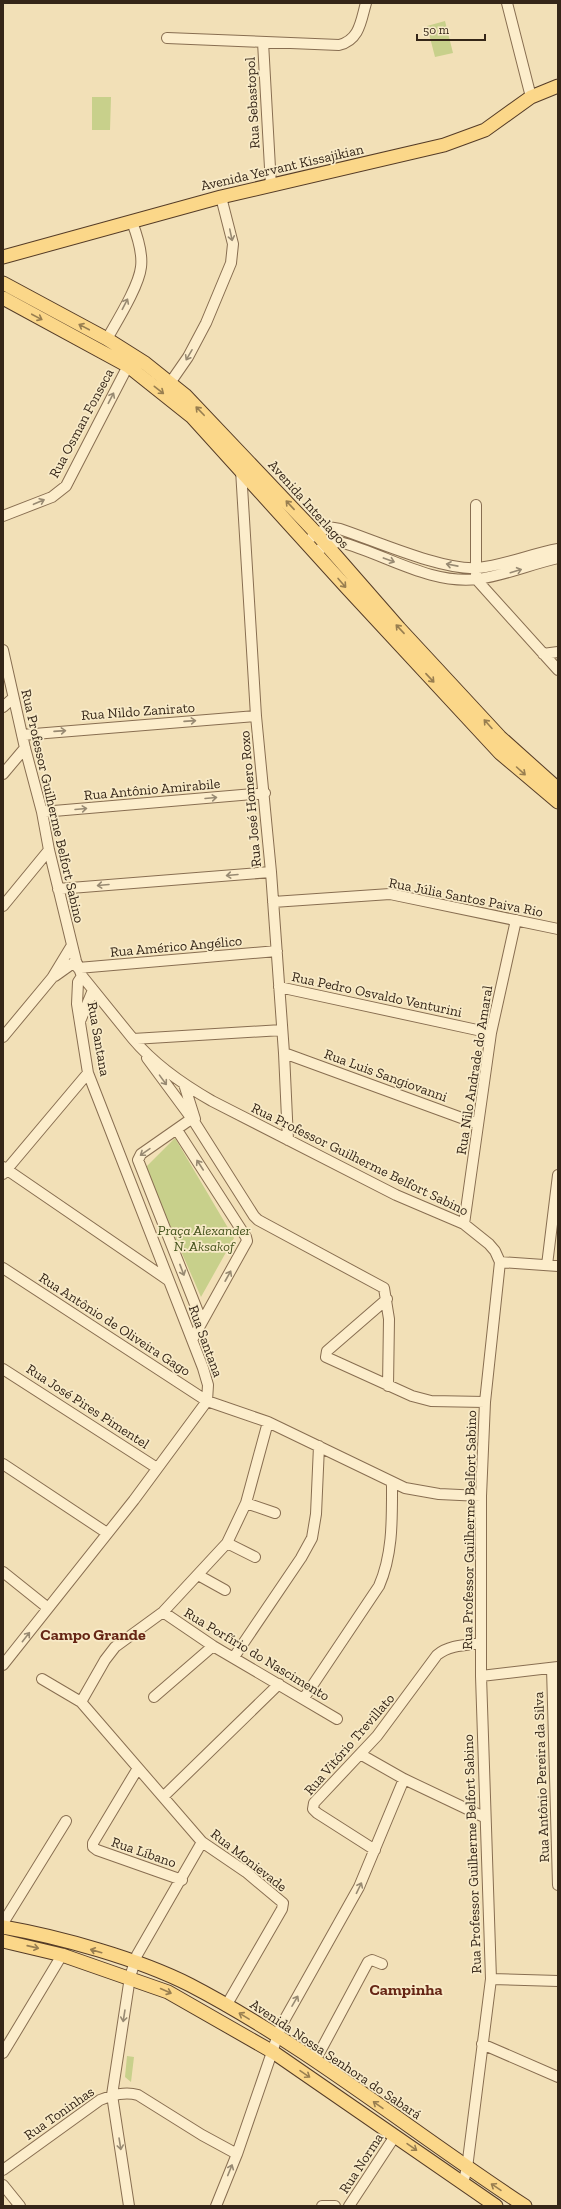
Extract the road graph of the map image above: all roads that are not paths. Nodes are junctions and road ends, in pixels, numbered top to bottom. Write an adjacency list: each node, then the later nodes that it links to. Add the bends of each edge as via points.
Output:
1 (366, 3): 4 (street, via 355,36 347,43 339,45)
2 (507, 3): 6 (street)
3 (167, 38): 4 (street)
4 (263, 42): 7 (street, Rua Sebastopol)
5 (558, 86): 6 (main road, Avenida Yervant Kissajikian)
6 (531, 98): 7 (main road, Avenida Yervant Kissajikian, via 484,130 444,145)
7 (271, 186): 8 (main road, Avenida Yervant Kissajikian)
8 (221, 197): 9 (main road, Avenida Yervant Kissajikian); 15 (street, one-way to 15, via 233,244 231,263 206,323 188,357)
9 (132, 222): 10 (main road, Avenida Yervant Kissajikian); 13 (street, one-way to 9, via 130,296 141,268 140,249)
10 (3, 257)
11 (3, 283): 13 (main road, Avenida Interlagos, one-way to 11)
12 (3, 298): 14 (main road, Avenida Interlagos, one-way to 14)
13 (107, 339): 14 (main road, Avenida Interlagos)
14 (130, 360): 15 (main road, Avenida Interlagos); 17 (main road, Avenida Interlagos, one-way to 17, via 192,417); 19 (street, Rua Osman Fonseca, one-way to 14, via 52,497 66,486)
15 (170, 383): 16 (main road, Avenida Interlagos, one-way to 15)
16 (244, 456): 17 (street, Rua José Homero Roxo); 20 (main road, Avenida Interlagos, one-way to 16)
17 (241, 470): 20 (main road, Avenida Interlagos); 32 (street, Rua José Homero Roxo)
18 (476, 505): 24 (street)
19 (3, 516)
20 (311, 538): 21 (main road, Avenida Interlagos); 24 (street, one-way to 20, via 452,566 340,529 328,527)
21 (321, 549): 25 (street, one-way to 25, via 335,542 347,544 432,575); 36 (main road, Avenida Interlagos, one-way to 21, via 500,737 399,628); 38 (main road, Avenida Interlagos, one-way to 38, via 500,753)
22 (558, 549): 24 (street, via 500,565)
23 (558, 558): 25 (street, one-way to 23, via 504,574)
24 (476, 568): 25 (street)
25 (476, 579): 28 (street)
26 (3, 650): 30 (street, Rua Professor Guilherme Belfort Sabino)
27 (558, 652): 28 (street)
28 (543, 654): 29 (street)
29 (558, 670)
30 (13, 698): 31 (street); 33 (street, Rua Professor Guilherme Belfort Sabino)
31 (3, 707)
32 (256, 716): 33 (street, Rua Nildo Zanirato, one-way to 32); 37 (street, Rua José Homero Roxo)
33 (22, 735): 34 (street, Rua Professor Guilherme Belfort Sabino)
34 (25, 748): 35 (street); 39 (street, Rua Professor Guilherme Belfort Sabino)
35 (3, 774)
36 (558, 789)
37 (265, 793): 39 (street, Rua Antônio Amirabile, one-way to 37); 41 (street, Rua José Homero Roxo)
38 (558, 802)
39 (42, 812): 40 (street, Rua Professor Guilherme Belfort Sabino)
40 (49, 850): 42 (street, Rua Professor Guilherme Belfort Sabino); 44 (street)
41 (271, 872): 42 (street, one-way to 42); 43 (street, Rua José Homero Roxo)
42 (58, 889): 47 (street, Rua Professor Guilherme Belfort Sabino)
43 (273, 902): 45 (street, Rua Júlia Santos Paiva Rio, via 390,894); 48 (street, Rua José Homero Roxo)
44 (3, 906)
45 (516, 920): 46 (street, Rua Júlia Santos Paiva Rio); 55 (street, Rua Nilo Andrade do Amaral)
46 (558, 930)
47 (72, 945): 49 (street, Rua Professor Guilherme Belfort Sabino); 50 (street)
48 (277, 951): 49 (street, Rua Américo Angélico); 51 (street, Rua José Homero Roxo)
49 (79, 968): 50 (street); 52 (street, Rua Professor Guilherme Belfort Sabino); 53 (street, Rua Santana, via 77,1004)
50 (52, 978): 56 (street)
51 (279, 987): 54 (street, Rua José Homero Roxo); 55 (street, Rua Pedro Osvaldo Venturini)
52 (93, 990): 53 (street); 57 (street, Rua Professor Guilherme Belfort Sabino)
53 (80, 1021): 60 (street, Rua Santana)
54 (282, 1030): 57 (street); 59 (street, Rua José Homero Roxo)
55 (492, 1033): 63 (street, Rua Nilo Andrade do Amaral)
56 (3, 1038)
57 (133, 1039): 58 (street, Rua Professor Guilherme Belfort Sabino)
58 (140, 1048): 61 (street, Rua Professor Guilherme Belfort Sabino); 62 (street, one-way to 62)
59 (284, 1053): 63 (street, Rua Luis Sangiovanni); 65 (street, Rua José Homero Roxo)
60 (88, 1073): 66 (street); 73 (street, Rua Santana)
61 (184, 1084): 62 (street); 65 (street, Rua Professor Guilherme Belfort Sabino)
62 (194, 1120): 64 (street); 74 (street, via 258,1220 384,1288)
63 (478, 1124): 68 (street, Rua Nilo Andrade do Amaral)
64 (177, 1130): 75 (street, one-way to 64, via 247,1241); 75 (street, one-way to 75, via 141,1154 138,1160)
65 (288, 1140): 68 (street, Rua Professor Guilherme Belfort Sabino, via 396,1195)
66 (4, 1170): 73 (street)
67 (558, 1175): 70 (street)
68 (464, 1224): 69 (street, Rua Professor Guilherme Belfort Sabino, via 496,1251)
69 (500, 1262): 70 (street); 80 (street, Rua Professor Guilherme Belfort Sabino)
70 (547, 1265): 71 (street)
71 (558, 1266)
72 (3, 1268): 79 (street, Rua Antônio de Oliveira Gago)
73 (168, 1280): 76 (street, Rua Santana)
74 (387, 1299): 78 (street); 78 (street, via 327,1351 325,1356)
75 (202, 1322): 76 (street)
76 (192, 1340): 79 (street, Rua Santana, via 206,1376)
77 (3, 1369): 84 (street, Rua José Pires Pimentel)
78 (388, 1386): 80 (street, via 431,1401)
79 (208, 1401): 81 (street, Rua Antônio de Oliveira Gago); 84 (street)
80 (485, 1402): 86 (street, Rua Professor Guilherme Belfort Sabino)
81 (268, 1422): 82 (street, Rua Antônio de Oliveira Gago); 87 (street)
82 (319, 1446): 85 (street, Rua Antônio de Oliveira Gago); 99 (street, via 316,1514 312,1538)
83 (3, 1464): 89 (street)
84 (157, 1468): 89 (street)
85 (392, 1484): 86 (street, Rua Antônio de Oliveira Gago, via 413,1491); 106 (street, via 390,1551 384,1575)
86 (481, 1496): 97 (street, Rua Professor Guilherme Belfort Sabino)
87 (246, 1503): 88 (street); 90 (street)
88 (275, 1513)
89 (107, 1533): 95 (street)
90 (227, 1543): 91 (street); 93 (street)
91 (255, 1557)
92 (3, 1572): 95 (street)
93 (198, 1575): 94 (street); 96 (street)
94 (225, 1590)
95 (48, 1608): 100 (street, one-way to 95)
96 (163, 1612): 98 (street, Rua Porfírio do Nascimento); 107 (street, via 115,1647)
97 (481, 1643): 102 (street, Rua Professor Guilherme Belfort Sabino); 109 (street, Rua Vitório Trevillato, via 450,1647 437,1655 392,1718)
98 (213, 1646): 99 (street, Rua Porfírio do Nascimento); 105 (street)
99 (234, 1657): 104 (street, Rua Porfírio do Nascimento)
100 (3, 1665)
101 (555, 1668): 102 (street); 118 (street, Rua Antônio Pereira da Silva)
102 (481, 1676): 113 (street, Rua Professor Guilherme Belfort Sabino)
103 (42, 1679): 107 (street, Rua Monievade)
104 (279, 1684): 106 (street, Rua Porfírio do Nascimento); 112 (street)
105 (154, 1697)
106 (304, 1698): 108 (street, Rua Porfírio do Nascimento)
107 (81, 1702): 110 (street, Rua Monievade)
108 (338, 1719)
109 (360, 1754): 111 (street); 116 (street, Rua Vitório Trevillato, via 314,1803 313,1809)
110 (138, 1768): 112 (street, Rua Monievade); 117 (street, Rua Líbano, via 93,1847)
111 (404, 1779): 113 (street); 116 (street)
112 (164, 1796): 115 (street, Rua Monievade)
113 (484, 1817): 126 (street, Rua Professor Guilherme Belfort Sabino)
114 (66, 1821): 119 (street)
115 (202, 1842): 117 (street); 128 (street, Rua Monievade, via 246,1872 283,1903 282,1909)
116 (376, 1850): 129 (street, one-way to 116, via 359,1887)
117 (182, 1880): 123 (street)
118 (558, 1885)
119 (3, 1923)
120 (3, 1927): 123 (main road, Avenida Nossa Senhora do Sabará, one-way to 120)
121 (3, 1941): 122 (main road, Avenida Nossa Senhora do Sabará, one-way to 122)
122 (62, 1955): 125 (main road, Avenida Nossa Senhora do Sabará); 132 (street)
123 (133, 1962): 125 (street); 128 (main road, Avenida Nossa Senhora do Sabará, via 189,1985)
124 (382, 1964): 133 (street, via 368,1961)
125 (130, 1977): 131 (main road, Avenida Nossa Senhora do Sabará, one-way to 131, via 168,1992); 135 (street, one-way to 135)
126 (491, 1978): 127 (street); 130 (street, Rua Professor Guilherme Belfort Sabino)
127 (558, 1981)
128 (226, 2006): 129 (main road, Avenida Nossa Senhora do Sabará, one-way to 128)
129 (277, 2036): 131 (street); 133 (main road, Avenida Nossa Senhora do Sabará)
130 (482, 2044): 134 (street); 138 (street, Rua Professor Guilherme Belfort Sabino)
131 (273, 2052): 136 (main road, Avenida Nossa Senhora do Sabará, one-way to 136); 137 (street)
132 (3, 2053)
133 (315, 2061): 138 (main road, Avenida Nossa Senhora do Sabará, one-way to 133)
134 (558, 2077)
135 (112, 2095): 137 (street, Rua Toninhas, via 130,2092 138,2095); 139 (street, Rua Toninhas, via 79,2113); 142 (street, one-way to 142)
136 (395, 2136): 140 (main road, Avenida Nossa Senhora do Sabará, one-way to 140); 147 (street, Rua Norma)
137 (236, 2154): 144 (street, one-way to 137)
138 (467, 2168): 140 (street, Rua Professor Guilherme Belfort Sabino); 149 (main road, Avenida Nossa Senhora do Sabará, one-way to 138)
139 (3, 2170)
140 (463, 2183): 148 (main road, Avenida Nossa Senhora do Sabará)
141 (3, 2185): 143 (street)
142 (126, 2205)
143 (20, 2206)
144 (216, 2206)
145 (322, 2206): 146 (street)
146 (335, 2206)
147 (350, 2206)
148 (496, 2206)
149 (525, 2206)

